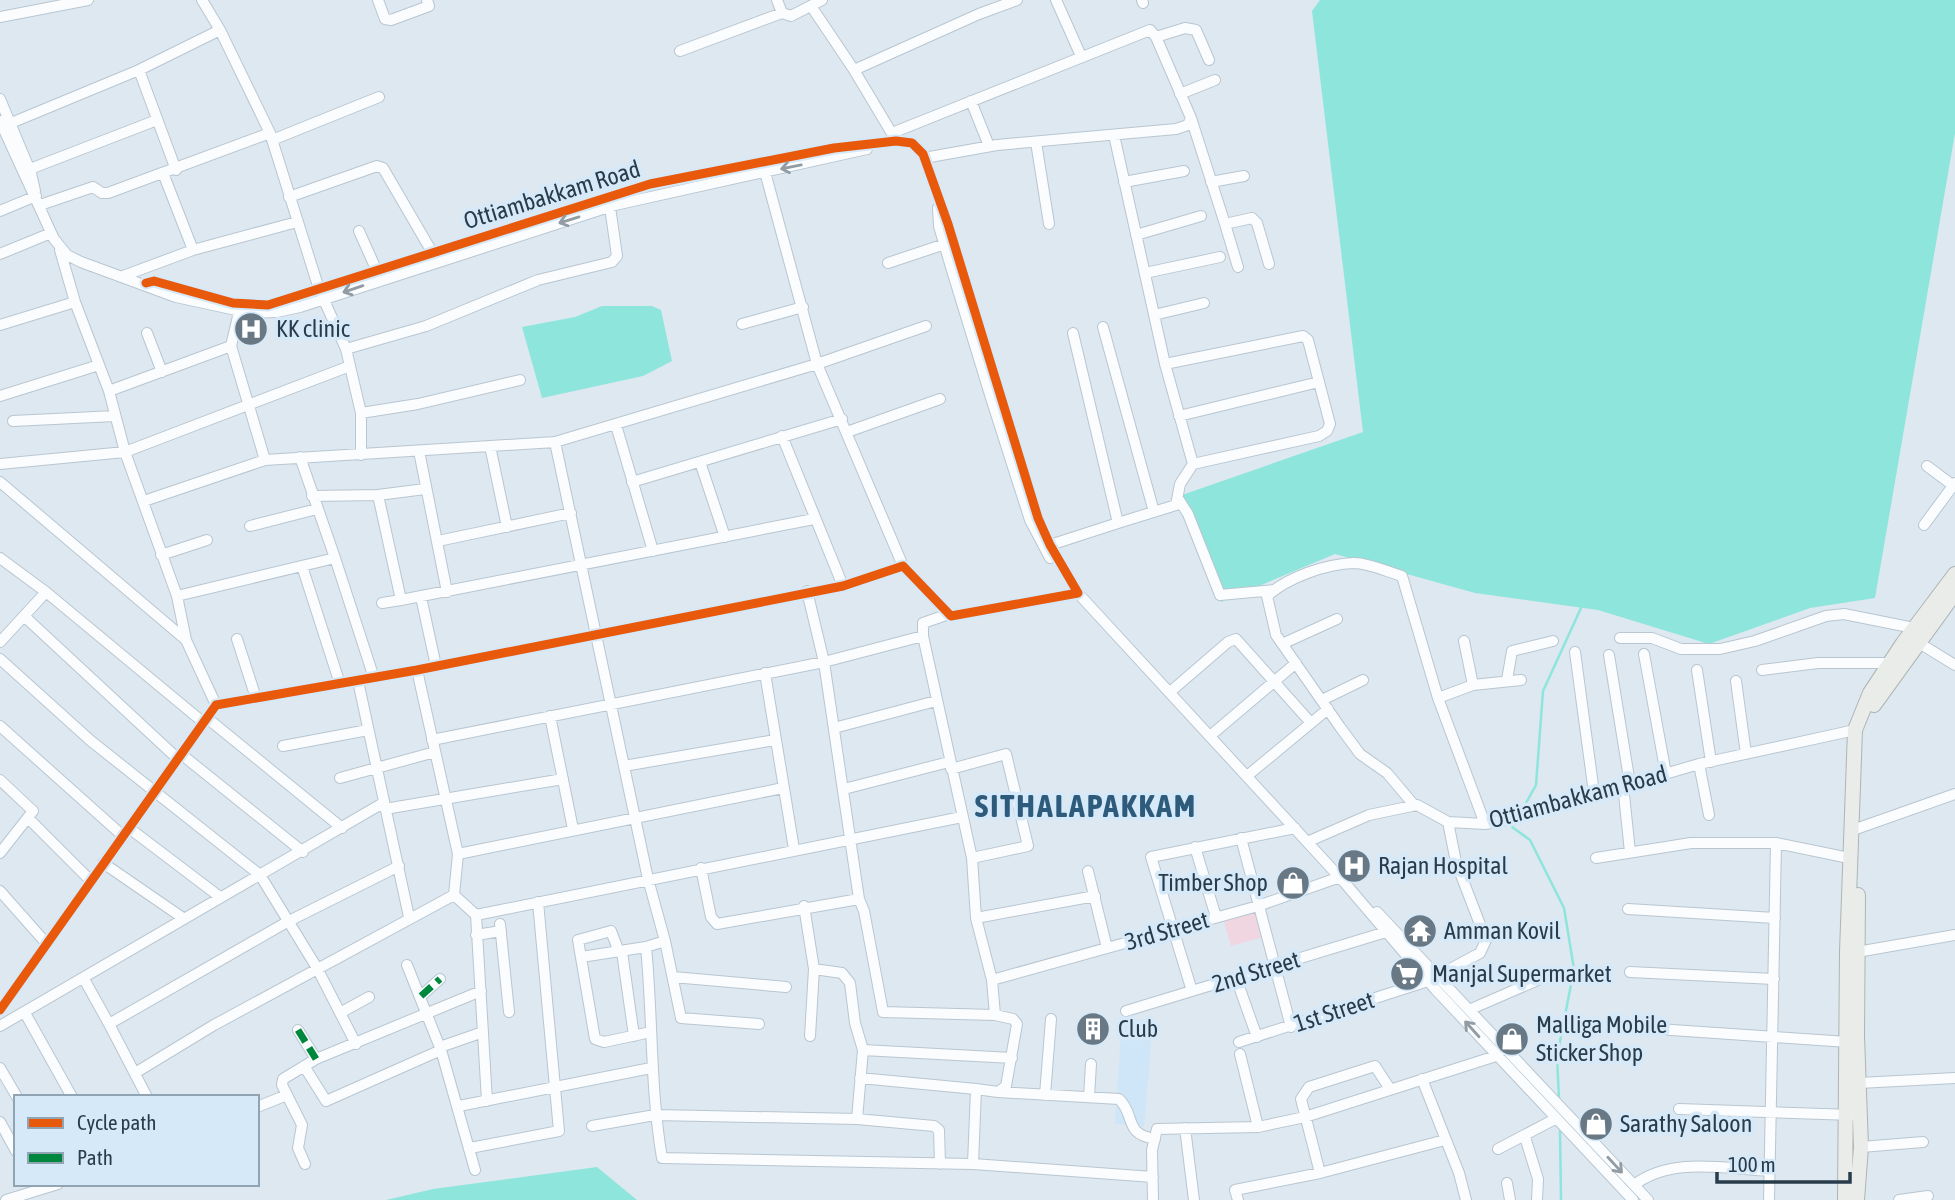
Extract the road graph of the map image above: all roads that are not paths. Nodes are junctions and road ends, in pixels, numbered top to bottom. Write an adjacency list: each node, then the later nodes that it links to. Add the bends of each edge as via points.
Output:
1 (88, 0): 9 (street)
2 (202, 0): 13 (street)
3 (378, 0): 4 (street, via 385,19 391,20 429,6)
4 (427, 0)
5 (777, 0): 11 (street)
6 (822, 0): 10 (street)
7 (1017, 0): 19 (street)
8 (1056, 0): 16 (street)
9 (27, 6): 12 (street)
10 (811, 6): 11 (street, via 791,16); 19 (street)
11 (782, 13): 15 (street)
12 (0, 17)
13 (220, 30): 18 (street); 29 (street)
14 (1156, 37): 16 (street, Ottiambakkam Road, via 1150,30 1141,31); 17 (street, Ottiambakkam Road, via 1185,28 1196,30); 21 (street)
15 (680, 51)
16 (1081, 56): 24 (street, Ottiambakkam Road)
17 (1209, 60)
18 (139, 70): 26 (street); 27 (street)
19 (854, 70): 30 (street)
20 (1214, 80): 21 (street)
21 (1180, 94): 25 (street)
22 (379, 97): 29 (street)
23 (0, 99): 27 (street, Ottiambakkam Road)
24 (971, 101): 30 (street, Ottiambakkam Road); 33 (street)
25 (1191, 118): 28 (street, via 1188,125 1177,129); 42 (street)
26 (157, 120): 35 (street); 36 (street)
27 (3, 125): 35 (street, Ottiambakkam Road); 44 (street, Ottiambakkam Road, via 19,168)
28 (1114, 135): 31 (street); 41 (street)
29 (271, 136): 36 (street); 43 (street)
30 (894, 137): 32 (street, Ottiambakkam Road); 34 (street, via 912,143)
31 (1036, 142): 33 (street); 50 (street)
32 (880, 144): 38 (street, Ottiambakkam Road, one-way to 38); 58 (street, Ottiambakkam Road, via 822,150 650,184)
33 (989, 146): 34 (street)
34 (924, 158): 45 (street)
35 (30, 169): 44 (street, Ottiambakkam Road)
36 (176, 170): 39 (street)
37 (1184, 171): 41 (street)
38 (765, 172): 46 (street, Ottiambakkam Road); 70 (street)
39 (163, 173): 44 (street, via 108,193 93,187); 57 (street)
40 (1244, 176): 42 (street)
41 (1124, 182): 54 (street)
42 (1211, 182): 51 (street)
43 (289, 197): 49 (street); 58 (street, via 377,166 383,168)
44 (37, 198): 47 (street); 53 (street, Ottiambakkam Road)
45 (938, 203): 55 (street); 130 (street)
46 (610, 207): 67 (street, Ottiambakkam Road, one-way to 67); 80 (street, via 617,256 612,261 549,277 426,326)
47 (0, 211)
48 (1201, 216): 54 (street)
49 (297, 222): 57 (street); 67 (street)
50 (1049, 224)
51 (1225, 225): 62 (street, via 1255,219); 63 (street)
52 (359, 231): 64 (street)
53 (51, 233): 56 (street, Ottiambakkam Road); 59 (street)
54 (1136, 234): 65 (street)
55 (945, 244): 61 (street); 144 (street, via 1030,520 1053,564)
56 (59, 247): 66 (street, Ottiambakkam Road, via 81,262); 68 (street)
57 (194, 250): 66 (street)
58 (432, 252): 64 (street, Ottiambakkam Road)
59 (0, 254)
60 (1220, 257): 65 (street)
61 (888, 263)
62 (1269, 264)
63 (1238, 267)
64 (376, 269): 67 (street, Ottiambakkam Road)
65 (1145, 273): 72 (street)
66 (123, 276): 71 (street, Ottiambakkam Road, via 176,297)
67 (322, 294): 71 (street, Ottiambakkam Road, via 277,312); 80 (street)
68 (75, 302): 74 (street); 83 (street)
69 (1204, 303): 72 (street)
70 (803, 307): 73 (street); 82 (street)
71 (240, 308): 79 (street)
72 (1154, 315): 81 (street)
73 (742, 324)
74 (0, 325)
75 (926, 326): 82 (street)
76 (1103, 327): 120 (street)
77 (148, 332): 85 (street)
78 (1073, 333): 123 (street)
79 (231, 346): 85 (street); 91 (street)
80 (346, 349): 84 (street)
81 (1165, 363): 87 (street, via 1296,335 1308,340); 94 (street)
82 (817, 364): 95 (street); 97 (street)
83 (99, 365): 88 (street); 89 (street)
84 (350, 366): 91 (street); 92 (street)
85 (162, 372): 88 (street)
86 (520, 380): 92 (street)
87 (1319, 382): 94 (street); 109 (street, via 1330,424 1327,431)
88 (108, 391): 93 (street)
89 (0, 396)
90 (940, 399): 98 (street)
91 (250, 402): 103 (street); 106 (street)
92 (361, 413): 104 (street)
93 (116, 416): 96 (street); 103 (street)
94 (1179, 416): 109 (street)
95 (842, 419): 98 (street); 99 (street)
96 (13, 421)
97 (616, 425): 100 (street); 112 (street)
98 (847, 432): 137 (street)
99 (782, 436): 107 (street); 122 (street)
100 (555, 442): 101 (street); 121 (street)
101 (490, 446): 102 (street); 126 (street)
102 (419, 451): 104 (street); 114 (street)
103 (125, 452): 108 (street); 118 (street)
104 (362, 455): 105 (street)
105 (300, 457): 106 (street); 116 (street)
106 (265, 460): 118 (street)
107 (700, 462): 112 (street); 127 (street)
108 (0, 464)
109 (1194, 464): 117 (street, via 1184,474)
110 (1927, 466): 113 (street)
111 (0, 482): 158 (street)
112 (632, 482): 131 (street)
113 (1954, 485): 124 (street)
114 (425, 489): 115 (street); 129 (street)
115 (378, 495): 116 (street); 148 (street)
116 (312, 496): 119 (street)
117 (1179, 500): 120 (street); 140 (street, via 1220,595)
118 (144, 501): 132 (street)
119 (317, 509): 125 (street); 133 (street)
120 (1154, 512): 123 (street)
121 (571, 513): 126 (street); 135 (street)
122 (814, 519): 127 (street); 139 (street)
123 (1118, 523): 130 (street)
124 (1924, 525)
125 (250, 526)
126 (507, 527): 129 (street)
127 (725, 537): 131 (street)
128 (207, 540): 132 (street)
129 (438, 541): 143 (street)
130 (1050, 545): 144 (street)
131 (653, 551): 135 (street)
132 (161, 555): 146 (street)
133 (335, 558): 136 (street); 177 (street)
134 (2, 564): 142 (street)
135 (582, 565): 143 (street); 154 (street)
136 (302, 566): 146 (street); 184 (street)
137 (903, 566): 139 (street); 150 (street)
138 (1955, 575): 153 (main road)
139 (843, 586): 141 (street)
140 (1274, 590): 163 (street, via 1267,596); 188 (street, via 1322,568 1356,563 1402,576)
141 (807, 591): 154 (street); 168 (street)
142 (46, 592): 151 (street); 194 (street)
143 (447, 592): 147 (street)
144 (1079, 593): 150 (street); 186 (street)
145 (1955, 593): 162 (main road)
146 (177, 596): 158 (street)
147 (421, 597): 148 (street); 172 (street)
148 (401, 600): 149 (street)
149 (382, 603)
150 (949, 614): 155 (street, via 923,623)
151 (24, 616): 161 (street); 206 (street)
152 (1337, 619): 163 (street)
153 (1914, 628): 156 (street, via 1843,614 1720,649 1681,649 1652,638); 170 (main road)
154 (598, 634): 172 (street); 190 (street)
155 (923, 636): 168 (street); 189 (street)
156 (1620, 638)
157 (237, 639): 187 (street)
158 (186, 640): 192 (street)
159 (1464, 641): 185 (street)
160 (1553, 641): 179 (street, via 1512,651)
161 (0, 642)
162 (1919, 643): 171 (street); 234 (main road, via 1878,698 1864,729)
163 (1282, 644): 169 (street)
164 (1575, 652): 220 (street)
165 (1644, 654): 211 (street)
166 (1609, 655): 216 (street)
167 (0, 659): 219 (street)
168 (824, 662): 176 (street); 197 (street)
169 (1296, 663): 182 (street); 191 (street)
170 (1890, 663): 175 (street, via 1818,663); 199 (main road, via 1862,708)
171 (1955, 665)
172 (436, 666): 173 (street)
173 (417, 670): 177 (street); 201 (street)
174 (1697, 670): 207 (street)
175 (1762, 670)
176 (765, 673): 190 (street); 202 (street)
177 (374, 678): 181 (street)
178 (1363, 680): 191 (street)
179 (1507, 680): 180 (street); 185 (street)
180 (1521, 680)
181 (358, 681): 184 (street); 198 (street)
182 (1275, 681): 186 (street, via 1236,639); 195 (street); 200 (street)
183 (1736, 681): 205 (street)
184 (340, 684): 187 (street)
185 (1473, 685): 188 (street)
186 (1170, 692): 200 (street)
187 (256, 698): 192 (street)
188 (1437, 698): 230 (street)
189 (936, 701): 197 (street); 209 (street)
190 (611, 704): 193 (street); 208 (street)
191 (1325, 704): 195 (street); 223 (street, via 1360,754 1387,773)
192 (216, 705): 194 (street)
193 (550, 716): 201 (street); 214 (street)
194 (206, 720): 206 (street); 231 (street)
195 (1311, 723): 212 (street)
196 (0, 726): 235 (street)
197 (834, 728): 218 (street)
198 (368, 730): 203 (street); 210 (street)
199 (1855, 730): 205 (street, Ottiambakkam Road); 234 (main road)
200 (1210, 736): 212 (street)
201 (432, 740): 204 (street)
202 (775, 740): 208 (street); 217 (street)
203 (283, 746)
204 (435, 752): 210 (street); 222 (street)
205 (1746, 754): 207 (street, Ottiambakkam Road)
206 (180, 757): 219 (street); 243 (street)
207 (1705, 763): 211 (street, Ottiambakkam Road); 225 (street)
208 (624, 766): 226 (street)
209 (950, 766): 218 (street); 227 (street); 246 (street, via 1006,754 1028,845)
210 (377, 770): 213 (street); 224 (street)
211 (1667, 774): 216 (street, Ottiambakkam Road)
212 (1247, 776): 232 (street)
213 (340, 778)
214 (563, 779): 222 (street); 233 (street)
215 (0, 780): 228 (street, via 33,811)
216 (1627, 784): 220 (street, Ottiambakkam Road); 244 (street)
217 (783, 788): 226 (street); 242 (street)
218 (844, 789): 237 (street)
219 (155, 792): 235 (street); 253 (street)
220 (1594, 793): 230 (street, Ottiambakkam Road)
221 (1955, 794): 234 (street)
222 (446, 799): 224 (street); 245 (street)
223 (1414, 805): 229 (street, Ottiambakkam Road); 238 (street, via 1369,815)
224 (384, 806): 231 (street); 250 (street)
225 (1709, 815)
226 (635, 816): 233 (street); 254 (street)
227 (962, 817): 237 (street); 246 (street)
228 (28, 818): 240 (street); 256 (street)
229 (1448, 822): 230 (street, Ottiambakkam Road); 290 (street, via 1456,862 1486,940 1480,953)
230 (1485, 824)
231 (342, 828): 243 (street)
232 (1295, 828): 236 (street); 238 (street)
233 (573, 829): 245 (street)
234 (1856, 829): 248 (main road); 282 (main road)
235 (126, 832): 249 (street); 260 (street)
236 (1241, 838): 241 (street); 264 (street)
237 (849, 841): 242 (street); 261 (street)
238 (1307, 842): 255 (street)
239 (1776, 843): 244 (street, via 1691,843); 248 (street); 271 (street)
240 (2, 846)
241 (1195, 847): 268 (street); 273 (street, via 1151,857)
242 (794, 849): 251 (street)
243 (303, 852): 253 (street)
244 (1630, 852): 247 (street)
245 (458, 854): 258 (street)
246 (972, 858): 270 (street)
247 (1596, 858)
248 (1849, 859): 324 (main road)
249 (103, 863): 256 (street); 269 (street)
250 (400, 866): 267 (street); 272 (street)
251 (701, 868): 254 (street); 263 (street, via 711,917 717,924)
252 (1088, 871): 259 (street)
253 (260, 875): 260 (street); 272 (street)
254 (648, 879): 262 (street); 277 (street)
255 (1342, 879): 264 (street, 3rd Street); 274 (street); 290 (street)
256 (91, 881): 278 (street)
257 (0, 891): 278 (street)
258 (454, 895): 266 (street); 267 (street)
259 (1094, 896): 270 (street); 280 (street)
260 (220, 897): 269 (street)
261 (859, 899): 263 (street); 310 (street, via 883,1012)
262 (538, 902): 266 (street); 343 (street)
263 (804, 906): 287 (street)
264 (1258, 906): 268 (street, 3rd Street); 285 (street)
265 (1629, 909): 271 (street)
266 (476, 915): 275 (street)
267 (410, 917): 286 (street)
268 (1216, 917): 273 (street, 3rd Street)
269 (183, 918): 293 (street)
270 (976, 918): 296 (street)
271 (1775, 918): 295 (street)
272 (287, 922): 286 (street); 312 (street)
273 (1172, 929): 280 (street, 3rd Street); 300 (street)
274 (1386, 932): 285 (street, 2nd Street); 297 (street)
275 (476, 934): 299 (street); 306 (street, via 501,928)
276 (1955, 935): 282 (street)
277 (665, 941): 279 (street); 291 (street)
278 (46, 943): 303 (street)
279 (646, 947): 281 (street); 319 (street)
280 (1107, 947): 296 (street, 3rd Street)
281 (621, 952): 283 (street); 283 (street, via 611,931 578,940); 320 (street)
282 (1857, 952): 340 (main road)
283 (581, 957): 320 (street, via 594,1039 604,1042)
284 (407, 965): 301 (street)
285 (1275, 966): 292 (street, 2nd Street); 315 (street)
286 (317, 968): 308 (street); 336 (street)
287 (814, 969): 321 (street); 328 (street, via 842,973 850,983)
288 (1630, 972): 295 (street)
289 (1554, 973): 304 (street)
290 (1439, 975): 304 (street)
291 (673, 977): 298 (street); 313 (street, via 681,1018)
292 (1236, 978): 300 (street, 2nd Street); 322 (street)
293 (84, 979): 307 (street); 312 (street)
294 (440, 979): 301 (street)
295 (1774, 979): 323 (street)
296 (992, 980): 310 (street)
297 (1428, 981): 315 (street, 1st Street); 329 (street, one-way to 297)
298 (786, 986)
299 (481, 991): 309 (street); 318 (street)
300 (1192, 991): 305 (street, 2nd Street)
301 (421, 996): 309 (street)
302 (369, 997): 308 (street)
303 (1, 1005)
304 (1471, 1009): 326 (street)
305 (1126, 1011)
306 (509, 1012)
307 (25, 1013): 314 (street); 346 (street)
308 (340, 1013): 325 (street)
309 (429, 1013): 325 (street); 327 (street)
310 (995, 1015): 330 (street, via 1017,1024)
311 (1051, 1019): 349 (street)
312 (109, 1024): 336 (street)
313 (759, 1024)
314 (0, 1026)
315 (1291, 1027): 322 (street, 1st Street)
316 (1628, 1027): 323 (street)
317 (298, 1030): 331 (street)
318 (483, 1032): 327 (street); 351 (street)
319 (651, 1032): 320 (street); 335 (street)
320 (634, 1036)
321 (810, 1036)
322 (1257, 1037): 363 (street, 1st Street, via 1240,1048)
323 (1773, 1038): 324 (street); 355 (street)
324 (1848, 1042): 357 (main road)
325 (356, 1044): 331 (street)
326 (1505, 1047): 329 (street); 381 (street, one-way to 381)
327 (440, 1048): 333 (street, via 326,1101); 353 (street)
328 (863, 1050): 330 (street); 337 (street)
329 (1496, 1056): 339 (street); 360 (street)
330 (1012, 1058): 344 (street, via 1006,1086)
331 (316, 1059): 333 (street)
332 (1091, 1064): 350 (street)
333 (304, 1066): 348 (street, via 283,1079)
334 (0, 1068): 345 (street)
335 (651, 1068): 343 (street); 356 (street)
336 (135, 1073): 347 (street)
337 (860, 1078): 342 (street); 359 (street)
338 (1955, 1078): 340 (street)
339 (1422, 1079): 341 (street); 367 (street)
340 (1859, 1083): 357 (main road)
341 (1390, 1088): 358 (street); 358 (street, via 1379,1069 1367,1067 1309,1087 1301,1099)
342 (976, 1089): 344 (street); 375 (street)
343 (553, 1090): 351 (street); 371 (street, via 559,1131)
344 (998, 1092): 349 (street)
345 (16, 1095)
346 (71, 1095)
347 (146, 1095)
348 (287, 1095): 352 (street); 373 (street, via 302,1125 298,1148)
349 (1045, 1095): 350 (street)
350 (1089, 1097): 366 (street, via 1119,1099 1132,1128)
351 (487, 1101): 353 (street)
352 (259, 1106)
353 (459, 1106): 371 (street)
354 (1679, 1108): 355 (street)
355 (1772, 1112): 357 (street); 377 (street)
356 (655, 1115): 359 (street); 362 (street); 374 (street, via 664,1160)
357 (1852, 1115): 370 (main road); 394 (main road)
358 (1304, 1117): 363 (street); 378 (street)
359 (858, 1119): 374 (street, via 934,1126 939,1130)
360 (1555, 1120): 365 (street); 391 (street)
361 (0, 1122): 369 (street)
362 (592, 1126)
363 (1258, 1126): 364 (street)
364 (1185, 1128): 366 (street, via 1157,1129); 386 (street)
365 (1525, 1137): 372 (street); 390 (street, via 1538,1179)
366 (1155, 1139): 379 (street)
367 (1445, 1140): 378 (street); 388 (street)
368 (1923, 1142): 370 (street)
369 (14, 1147)
370 (1861, 1147): 395 (main road)
371 (470, 1148): 376 (street)
372 (1498, 1149)
373 (305, 1164)
374 (940, 1164): 375 (street)
375 (973, 1164): 379 (street)
376 (475, 1170)
377 (1770, 1171): 381 (street, via 1674,1167 1657,1170); 393 (street)
378 (1320, 1173): 387 (street, via 1236,1190)
379 (1153, 1177): 385 (street)
380 (1507, 1183): 389 (street)
381 (1634, 1185): 392 (street)
382 (36, 1188): 384 (street)
383 (1928, 1196): 396 (street)
384 (6, 1200)
385 (1153, 1200)
386 (1194, 1200)
387 (1237, 1200)
388 (1466, 1200)
389 (1510, 1200)
390 (1537, 1200)
391 (1633, 1200)
392 (1648, 1200)
393 (1769, 1200)
394 (1844, 1200)
395 (1857, 1200)
396 (1899, 1200)

